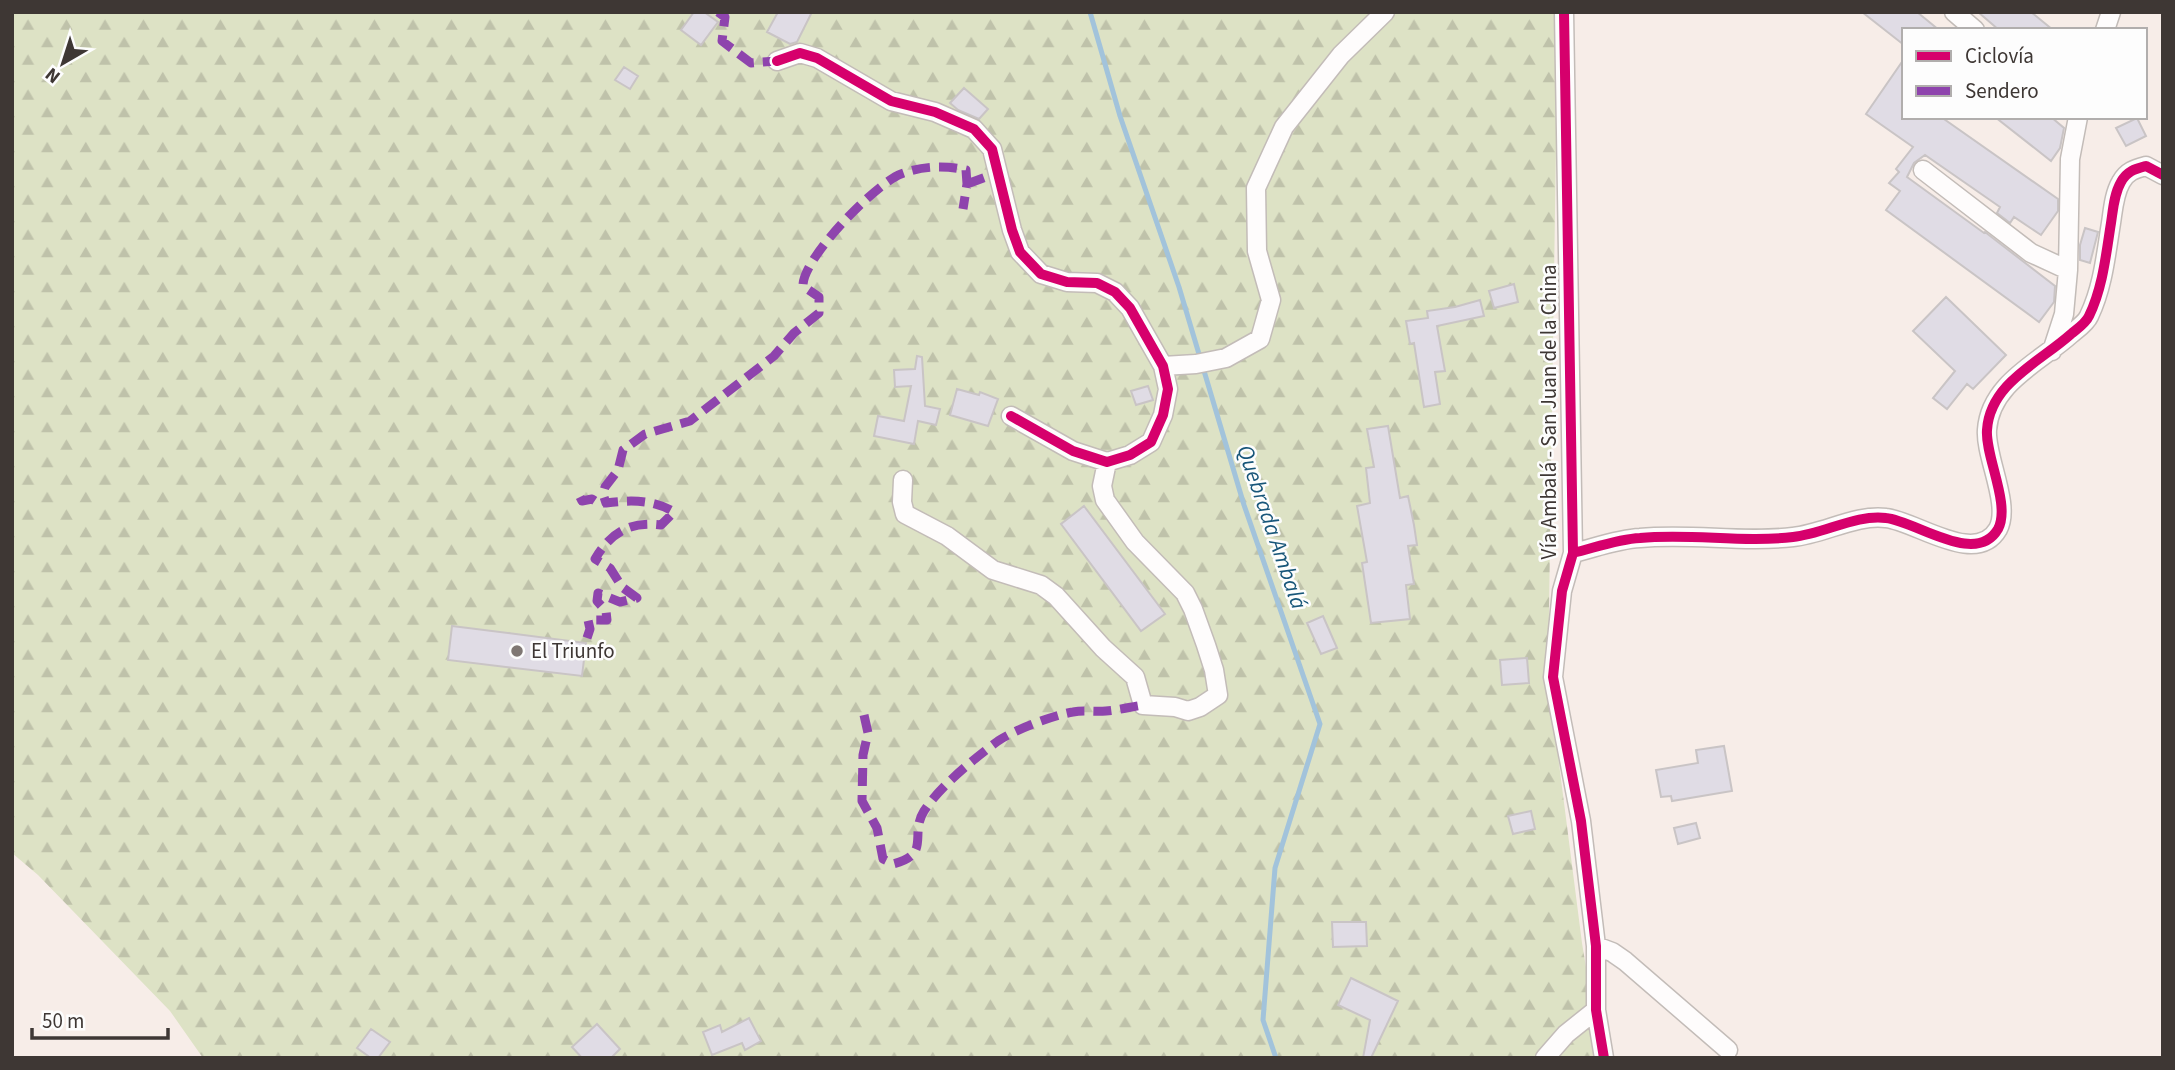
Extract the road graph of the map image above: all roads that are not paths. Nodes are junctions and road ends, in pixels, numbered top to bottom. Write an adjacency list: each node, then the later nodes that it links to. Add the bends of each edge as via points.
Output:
1 (1385, 12): 11 (street, via 1341,55 1284,127 1256,188 1257,251 1271,300 1260,339 1226,358)
2 (1564, 12): 15 (street, Vía Ambalá - San Juan de la China)
3 (1954, 12): 4 (street)
4 (1973, 28)
5 (776, 61): 11 (street, via 800,53 817,58 891,101 974,129 992,149 1020,252 1041,274 1067,282 1097,283 1115,292 1130,308)
6 (2078, 119): 9 (street, via 2070,159)
7 (1923, 170): 9 (street, via 2031,253)
8 (2163, 175): 10 (street, via 2147,166 2132,169 2121,182 2092,310)
9 (2068, 270): 10 (street, via 2064,314)
10 (2052, 351): 15 (street, via 2019,373 1995,399 1986,431 2001,504 1998,528 1983,542 1958,544 1886,518 1856,520 1791,538 1638,538)
11 (1163, 366): 13 (street, via 1168,389 1151,442)
12 (1011, 416): 13 (street, via 1073,451)
13 (1108, 462): 14 (street, via 1102,486 1105,500 1135,542 1185,593 1193,609 1218,695 1200,707 1188,711 1143,705 1135,677 1056,596 1041,585 993,570 947,536 905,514)
14 (903, 480)
15 (1573, 553): 16 (street, Vía Ambalá - San Juan de la China, via 1562,592 1553,677 1581,821)
16 (1596, 946): 17 (street, Vía Ambalá - San Juan de la China); 18 (street, via 1625,961)
17 (1596, 1010): 19 (street); 20 (street, Vía Ambalá - San Juan de la China)
18 (1728, 1051)
19 (1545, 1058)
20 (1604, 1058)

